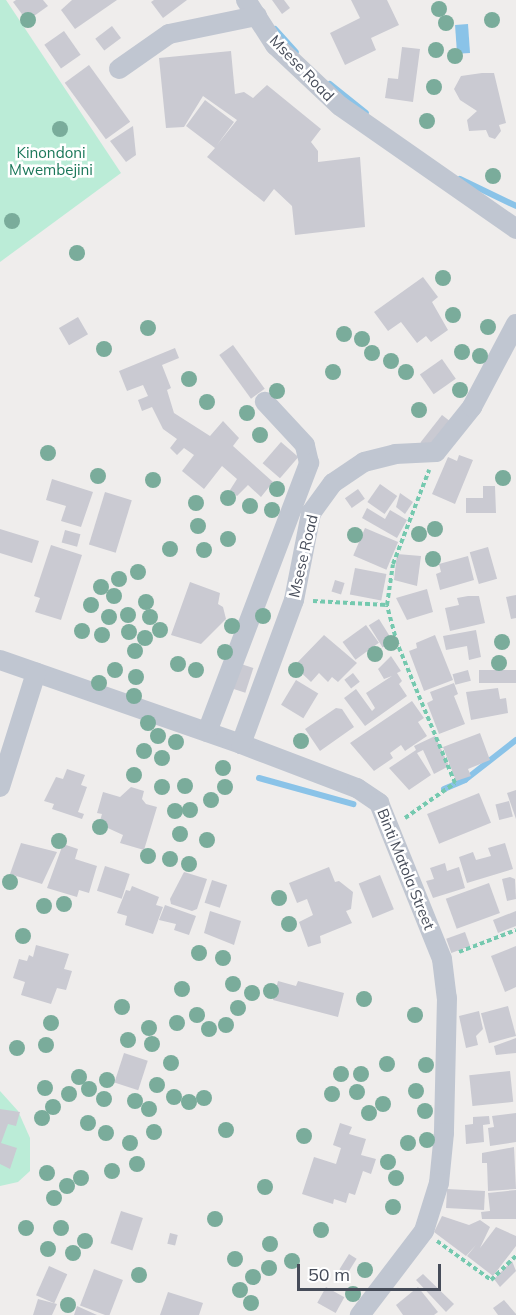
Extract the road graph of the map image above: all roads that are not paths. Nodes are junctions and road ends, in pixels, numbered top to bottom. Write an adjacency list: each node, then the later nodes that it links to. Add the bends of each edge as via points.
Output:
1 (251, 8): 2 (street, via 169,34); 3 (street, Msese Road, via 275,45 339,106)
2 (119, 69)
3 (516, 229)
4 (516, 324): 9 (street, Msese Road, via 472,407 436,452 395,454 364,462 333,483 311,513 294,600)
5 (265, 402): 8 (street, via 305,445 309,463)
6 (0, 660): 7 (street, Binti Matola Street)
7 (36, 673): 8 (street, Binti Matola Street); 10 (street)
8 (207, 732): 9 (street, Binti Matola Street)
9 (241, 744): 11 (street, Binti Matola Street, via 357,788 380,803 442,959 447,998 439,1183 424,1232)
10 (0, 787)
11 (360, 1315)

